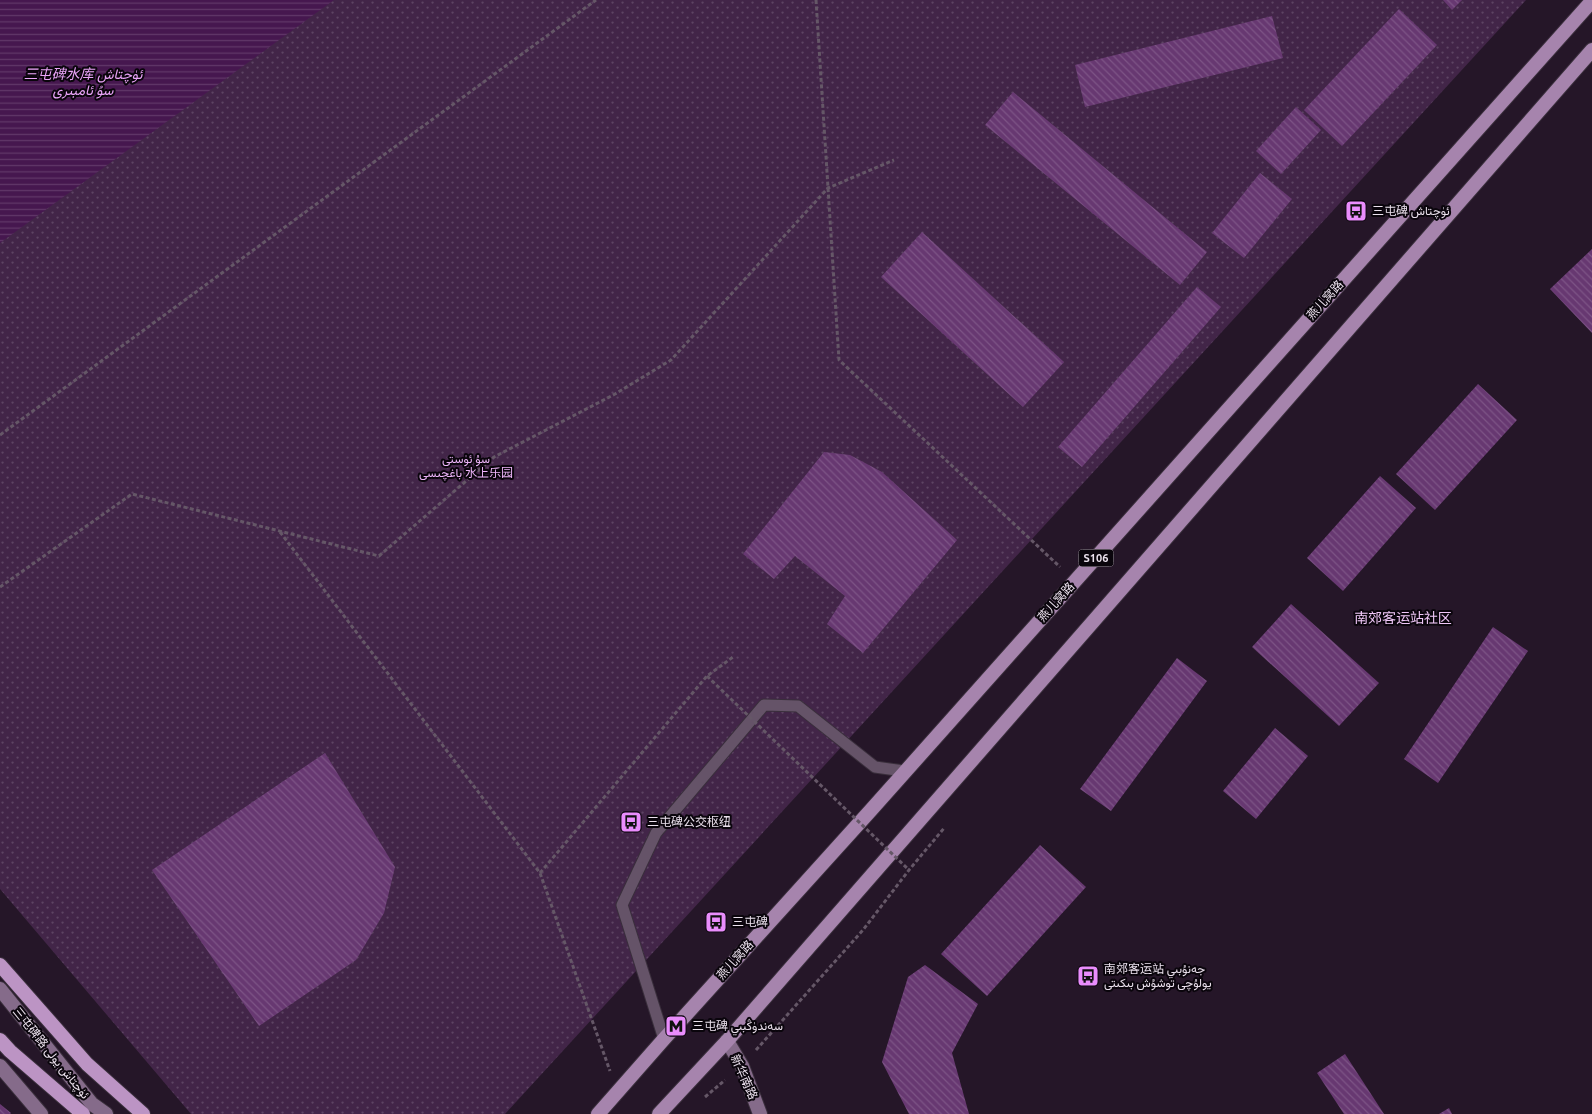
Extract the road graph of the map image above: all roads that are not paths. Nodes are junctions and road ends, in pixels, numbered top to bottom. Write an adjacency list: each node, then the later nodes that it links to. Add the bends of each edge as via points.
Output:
1 (1592, 0): 3 (main road, 燕儿窝路 / S106)
2 (1592, 50): 8 (main road)
3 (904, 771): 6 (main road, 燕儿窝路 / S106); 6 (lane, via 875,767 798,706 764,705 656,833 622,905)
4 (0, 965): 13 (highway, via 87,1064)
5 (0, 989): 12 (main road, 三屯碑路 ئۈچتاش يولى, via 92,1104)
6 (664, 1039): 14 (main road, 燕儿窝路 / S106)
7 (0, 1040): 11 (highway)
8 (727, 1041): 15 (main road); 16 (main road, 新华南路, via 742,1066)
9 (0, 1066): 10 (main road)
10 (41, 1114)
11 (83, 1114)
12 (106, 1114)
13 (143, 1114)
14 (598, 1114)
15 (659, 1114)
16 (760, 1114)

